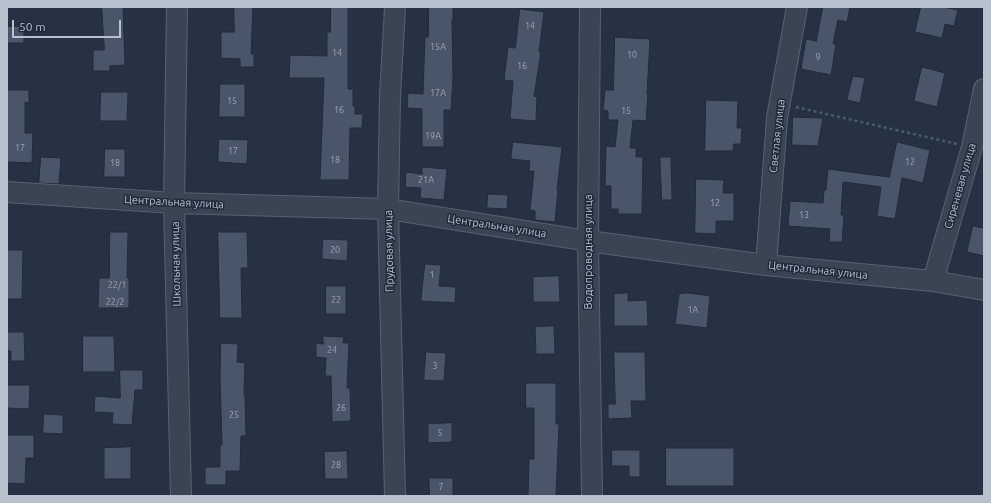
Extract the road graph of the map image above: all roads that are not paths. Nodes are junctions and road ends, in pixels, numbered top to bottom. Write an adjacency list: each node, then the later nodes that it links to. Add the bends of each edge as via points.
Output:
1 (177, 7): 7 (street, Школьная улица)
2 (395, 7): 8 (street, Прудовая улица)
3 (590, 7): 9 (street, Водопроводная улица)
4 (798, 7): 10 (street, Светлая улица, via 777,118)
5 (984, 89): 11 (street, Сиреневая улица, via 972,148)
6 (7, 192): 7 (street, Центральная улица)
7 (174, 203): 8 (street, Центральная улица); 13 (street, Школьная улица)
8 (388, 209): 9 (street, Центральная улица); 14 (street, Прудовая улица)
9 (588, 241): 10 (street, Центральная улица); 15 (street, Водопроводная улица)
10 (766, 265): 11 (street, Центральная улица)
11 (932, 281): 12 (street, Центральная улица)
12 (984, 290)
13 (181, 496)
14 (395, 496)
15 (592, 496)

